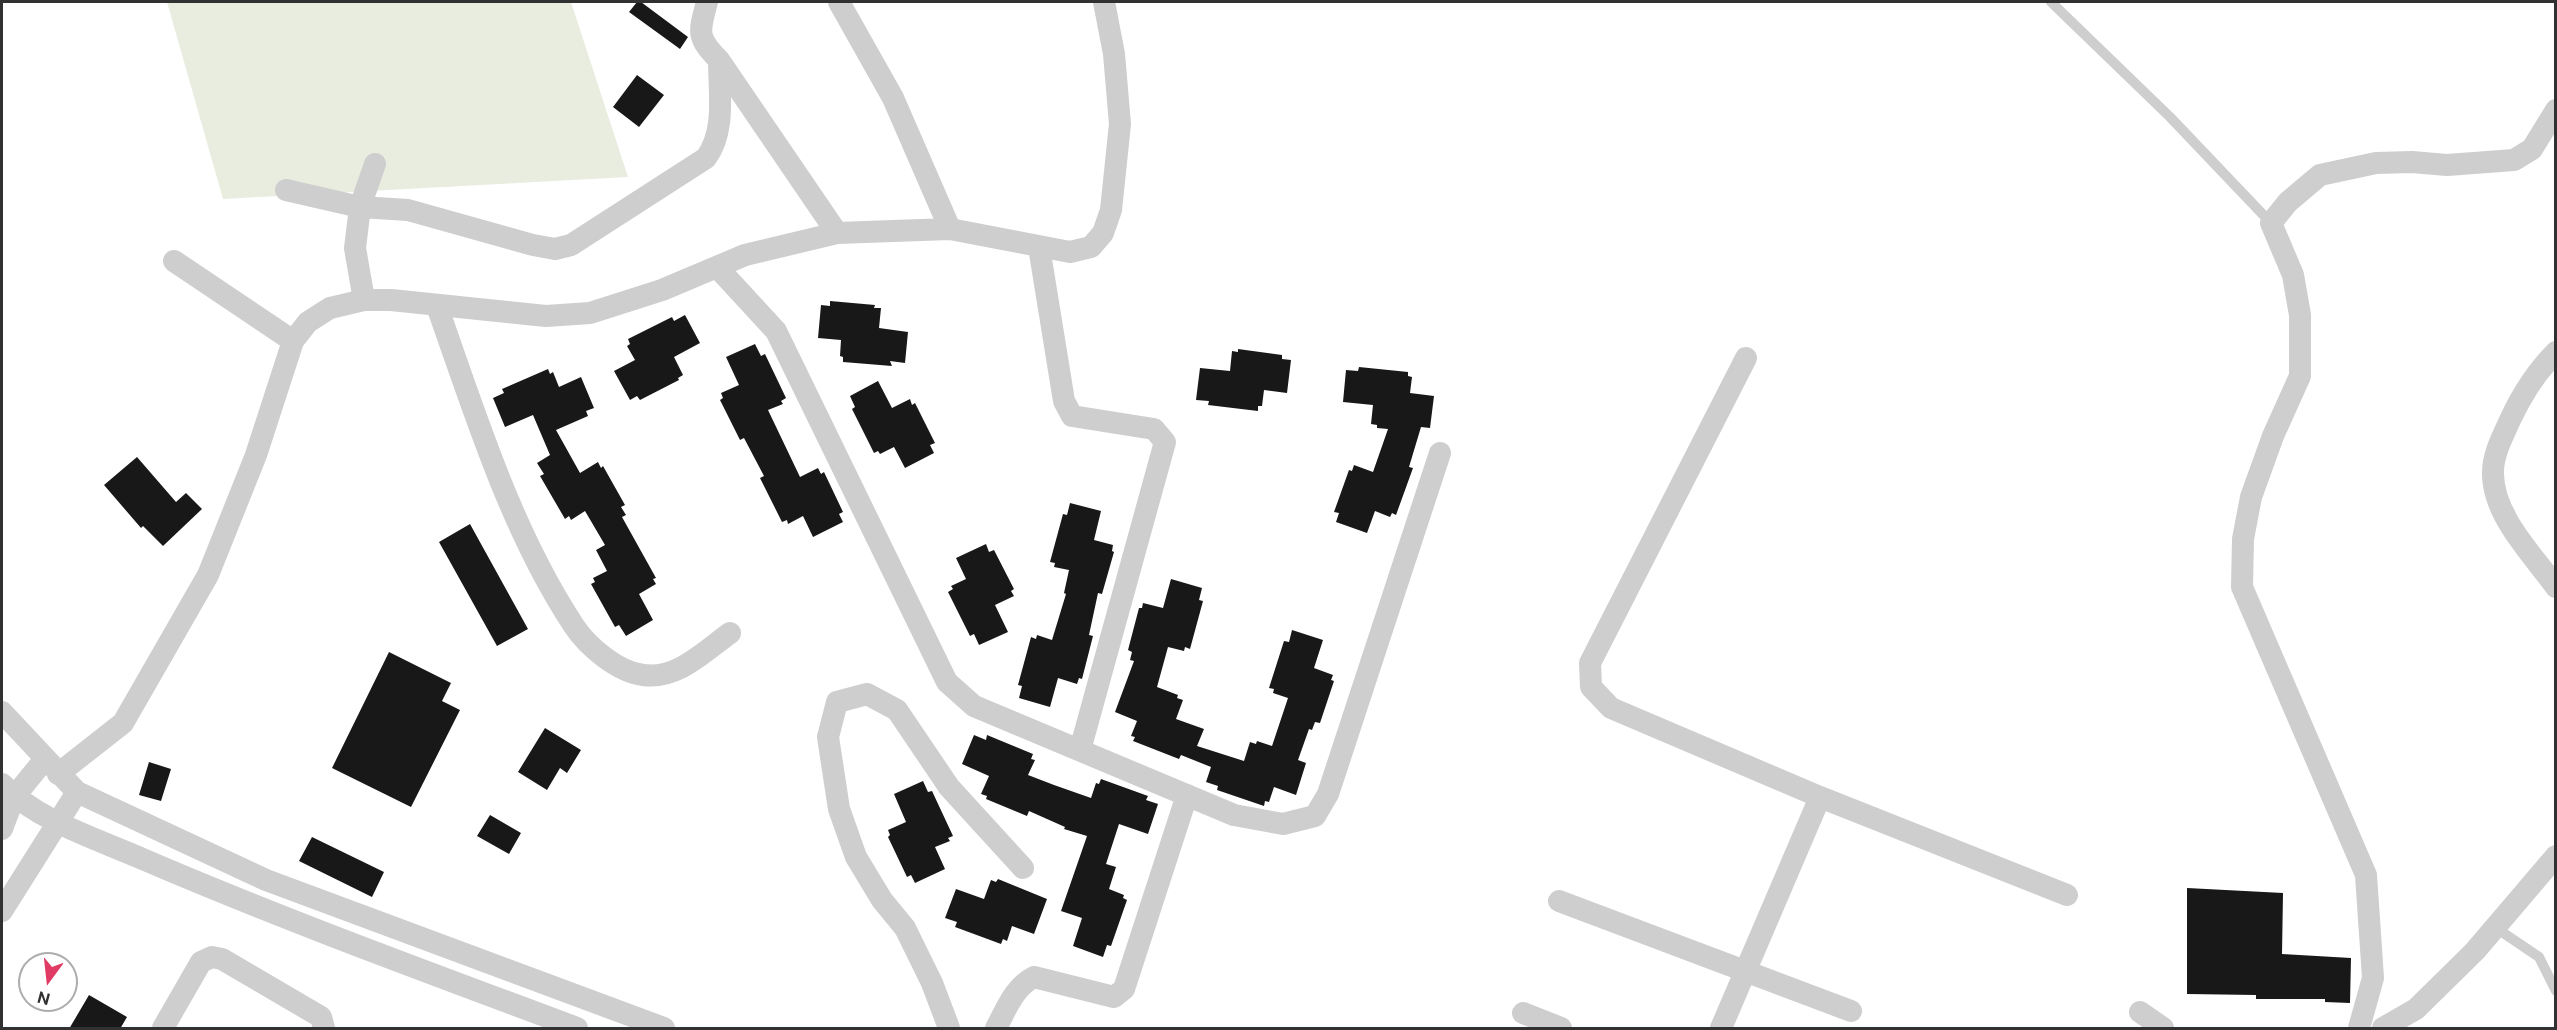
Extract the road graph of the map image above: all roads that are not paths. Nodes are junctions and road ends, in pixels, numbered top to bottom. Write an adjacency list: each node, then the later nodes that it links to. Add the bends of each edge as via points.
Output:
1 (707, 2): 5 (street, via 700,27 704,44)
2 (839, 2): 11 (street, via 893,98)
3 (1104, 2): 13 (street, via 1114,54 1120,124 1111,210 1102,233 1091,247 1070,252)
4 (2057, 4): 10 (lane)
5 (719, 60): 9 (street, via 719,129 716,145 706,158 571,245 555,249 533,246 408,210); 12 (street)
6 (2556, 110): 10 (street, via 2532,149 2514,160 2447,165 2376,163 2320,175 2288,202)
7 (375, 164): 9 (street)
8 (286, 190): 9 (street)
9 (360, 207): 16 (street, via 355,248)
10 (2271, 223): 53 (street, via 2293,275 2300,315 2300,376 2251,497 2243,539 2242,587 2366,875 2373,978)
11 (950, 229): 12 (street); 13 (street)
12 (837, 233): 15 (street, via 745,255)
13 (1039, 247): 25 (street, via 1064,401 1071,416 1154,429 1165,442)
14 (174, 261): 18 (street)
15 (717, 267): 17 (street, via 590,313 546,316); 25 (street, via 776,331 947,682 974,706)
16 (364, 300): 17 (street); 18 (street, via 330,308 308,322)
17 (437, 306): 23 (street, via 481,430 529,545 575,628 602,655 623,669 644,675 674,672)
18 (293, 341): 26 (street, via 256,455 208,575 123,723)
19 (2556, 352): 22 (street, via 2523,392 2496,453 2493,473 2497,495 2523,548)
20 (1746, 358): 30 (street, via 1590,663 1591,687 1611,708)
21 (1440, 453): 29 (street, via 1328,794 1315,816 1283,824 1234,815)
22 (2556, 587)
23 (730, 633)
24 (2, 712): 26 (street)
25 (1080, 750): 29 (street)
26 (51, 766): 27 (street); 28 (street)
27 (8, 791): 31 (street); 32 (street)
28 (77, 792): 31 (street); 47 (street, via 266,880)
29 (1187, 795): 49 (street, via 1124,989 1114,997 1034,977 1015,993)
30 (1820, 797): 35 (street); 39 (street)
31 (57, 821): 37 (street); 46 (street, via 245,903)
32 (2, 829)
33 (2556, 856): 38 (street)
34 (1023, 868): 48 (street, via 949,787 897,710 867,694 837,702 828,737 839,808 856,857 904,928 932,983)
35 (2067, 895)
36 (1558, 901): 39 (street)
37 (2, 911)
38 (2496, 928): 40 (lane, via 2539,957); 54 (street, via 2416,1010)
39 (1747, 970): 41 (street); 51 (street)
40 (2556, 991)
41 (1851, 1011)
42 (2140, 1012): 52 (street)
43 (1523, 1013): 50 (street)
44 (163, 1029): 45 (street, via 201,962 212,957 222,959 321,1017)
45 (324, 1029)
46 (577, 1029)
47 (664, 1029)
48 (949, 1029)
49 (996, 1029)
50 (1561, 1029)
51 (1721, 1029)
52 (2163, 1029)
53 (2359, 1029)
54 (2383, 1029)

